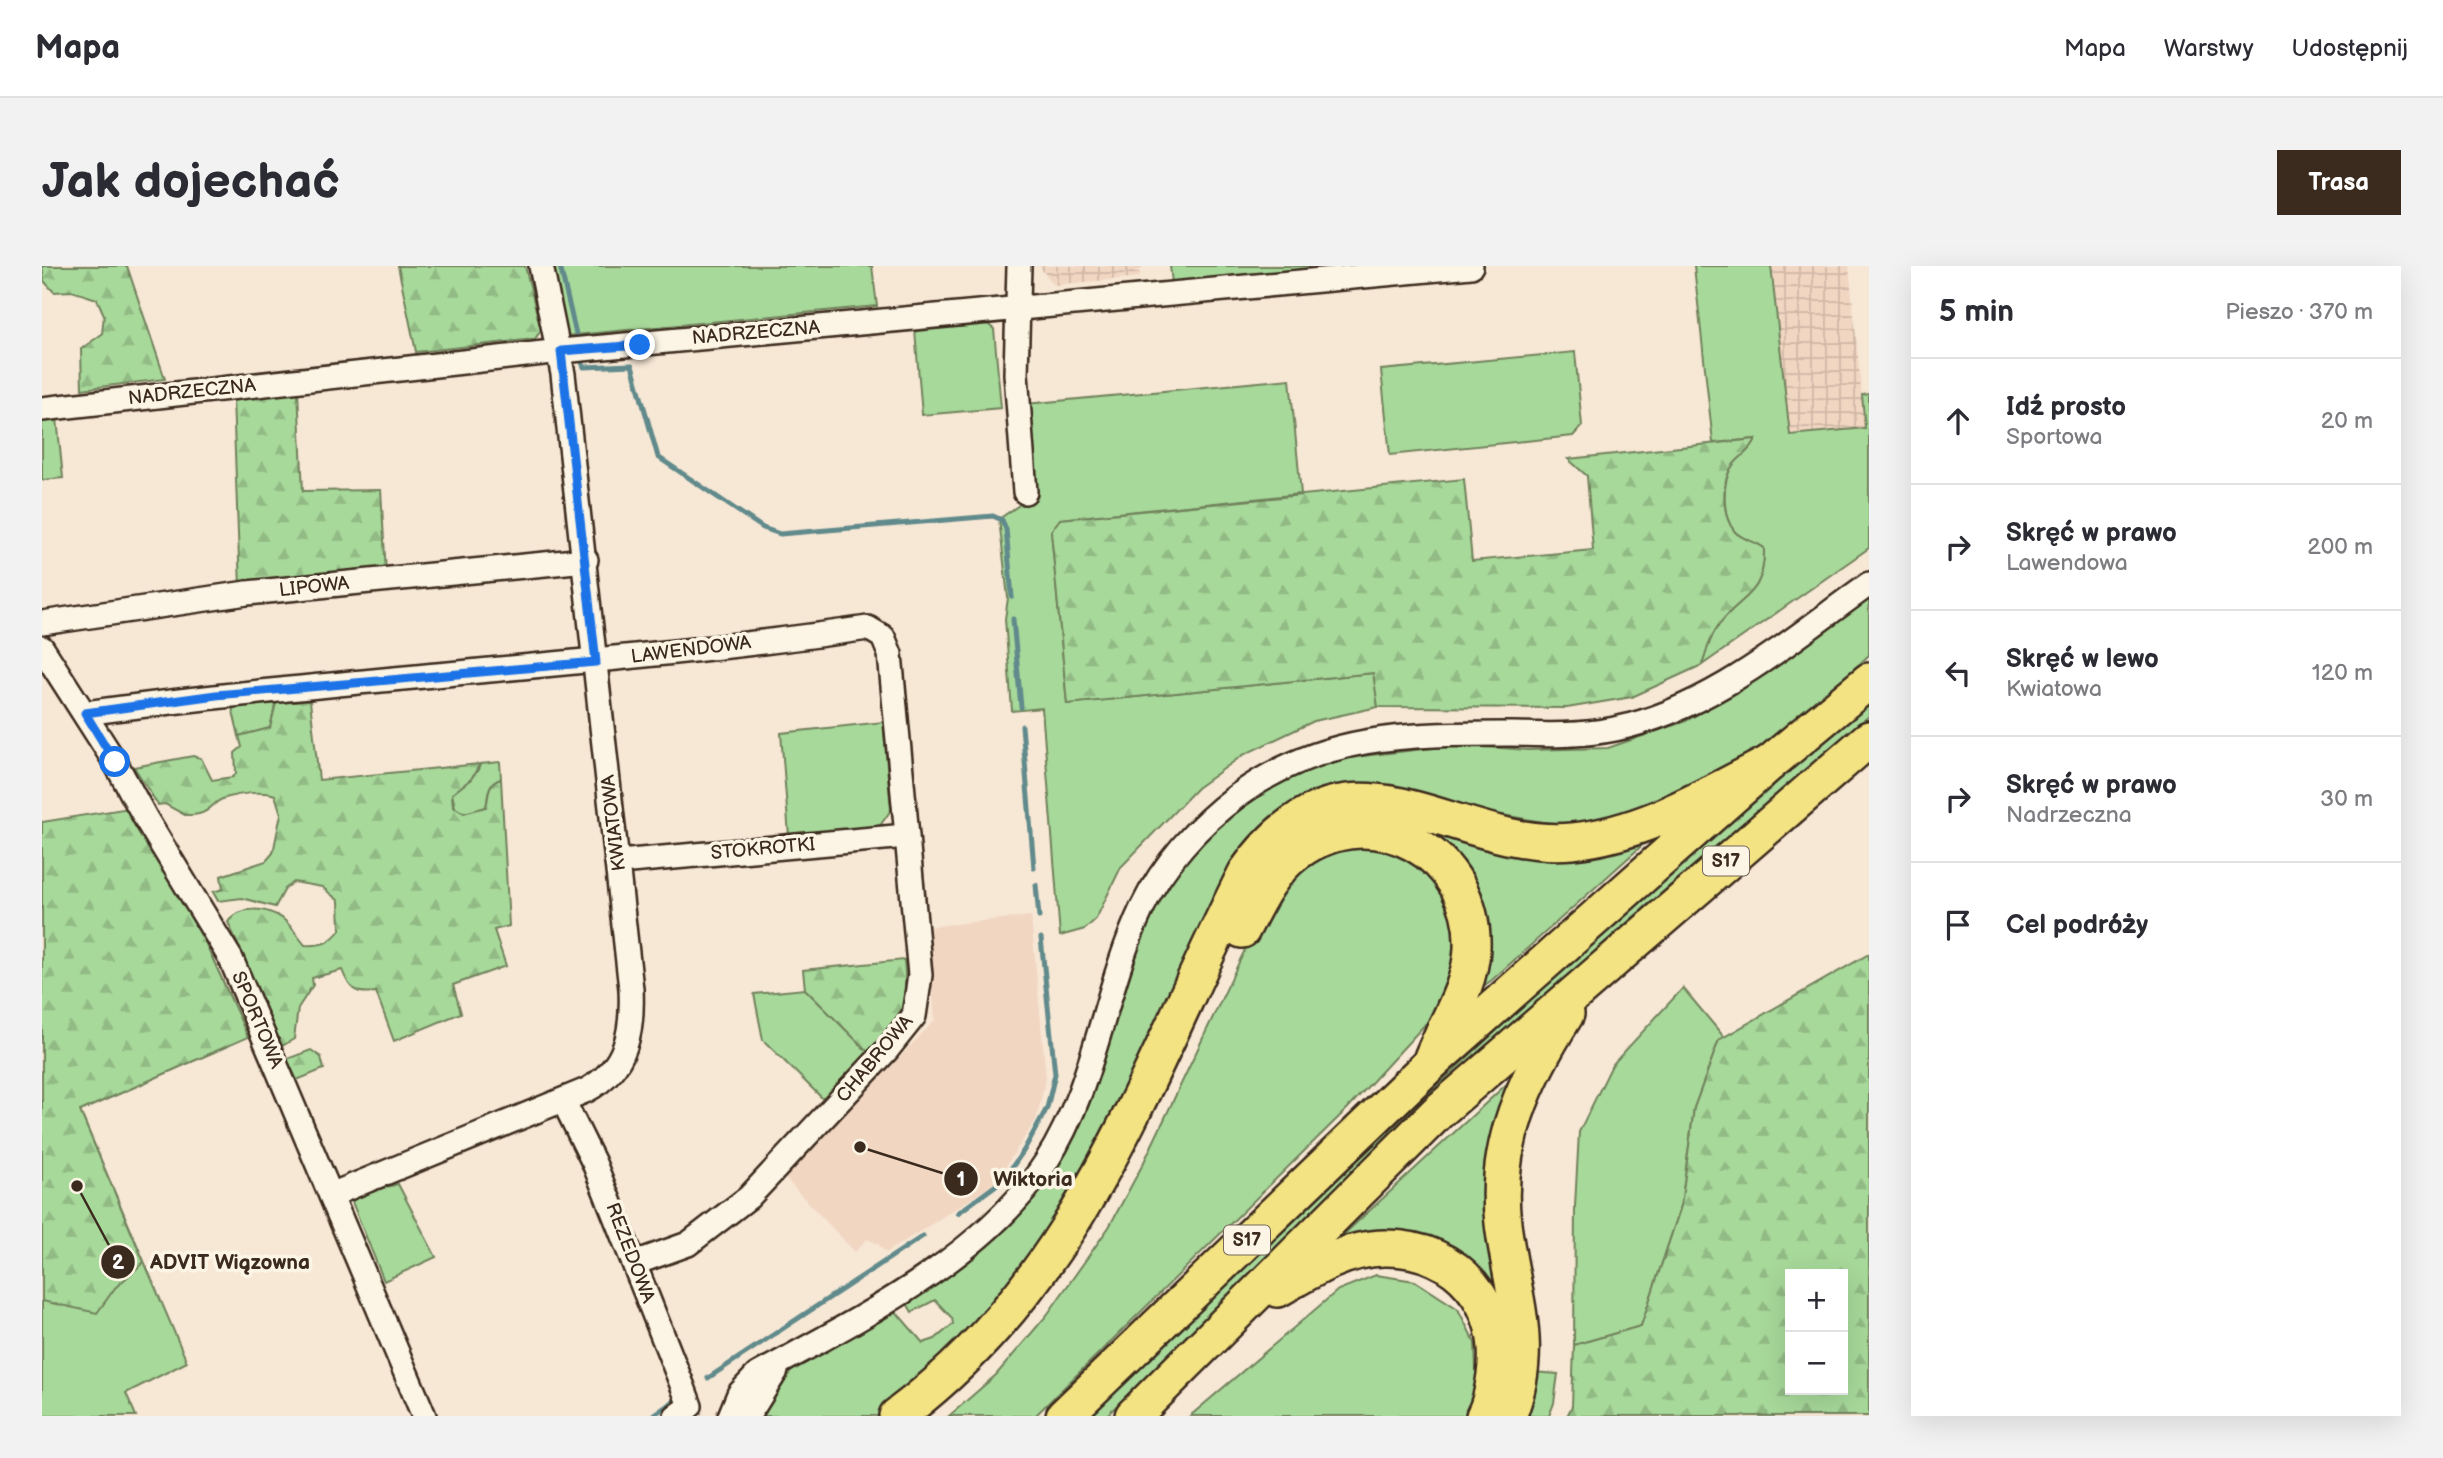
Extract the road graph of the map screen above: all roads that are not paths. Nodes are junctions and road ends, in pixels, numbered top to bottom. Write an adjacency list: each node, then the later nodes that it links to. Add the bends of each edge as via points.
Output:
1 (541, 266): 5 (street, KWIATOWA)
2 (1019, 266): 4 (street)
3 (1471, 266): 4 (street, NADRZECZNA)
4 (1020, 308): 5 (street, NADRZECZNA); 7 (street, via 1016,374)
5 (561, 351): 6 (street, NADRZECZNA); 8 (street, KWIATOWA)
6 (42, 409)
7 (1026, 492)
8 (586, 560): 10 (street, LIPOWA, via 247,593); 13 (street, KWIATOWA)
9 (1869, 584): 26 (street, via 1740,676 1654,719 1569,735 1427,734 1369,739 1293,763 1234,798 1170,862 1141,909 1076,1107 1044,1164 1016,1201 958,1254)
10 (42, 623)
11 (878, 632): 13 (street, LAWENDOWA, via 868,628); 18 (street, CHABROWA, via 890,654)
12 (42, 648): 15 (street, SPORTOWA)
13 (596, 662): 15 (street, LAWENDOWA, via 216,695); 19 (street, KWIATOWA)
14 (1869, 681): 17 (highway, S17)
15 (85, 713): 23 (street, SPORTOWA, via 231,959)
16 (1869, 739): 20 (highway, S17)
17 (1770, 763): 21 (highway, S17); 31 (highway, via 1658,819 1591,838 1532,840 1380,801 1331,806 1284,830 1246,873 1111,1157 1068,1232 1012,1307 956,1367)
18 (906, 836): 19 (street, STOKROTKI); 24 (street, CHABROWA, via 920,975 914,1016 734,1211 674,1251)
19 (620, 862): 22 (street, KWIATOWA, via 631,989 630,1039 610,1074)
20 (1585, 985): 25 (highway, S17, via 1438,1112); 36 (highway, via 1547,1044 1508,1133 1502,1220 1520,1314 1523,1364)
21 (1430, 1064): 32 (highway, via 1471,963 1472,928 1462,892 1442,864 1413,842 1366,830 1330,834 1296,852 1255,904 1138,1151 1094,1229 1012,1340); 33 (highway, S17)
22 (564, 1102): 23 (street, KWIATOWA); 24 (street, REZEDOWA)
23 (331, 1195): 28 (street, SPORTOWA)
24 (635, 1263): 27 (street, REZEDOWA)
25 (1239, 1312): 34 (highway, S17); 35 (highway, via 1303,1274 1353,1252 1417,1250 1448,1263 1476,1291 1494,1323 1498,1355)
26 (783, 1360): 29 (street, via 757,1375 739,1394); 30 (street)
27 (683, 1411)
28 (424, 1416)
29 (730, 1416)
30 (748, 1416)
31 (897, 1416)
32 (934, 1416)
33 (1064, 1416)
34 (1133, 1416)
35 (1484, 1416)
36 (1508, 1416)

